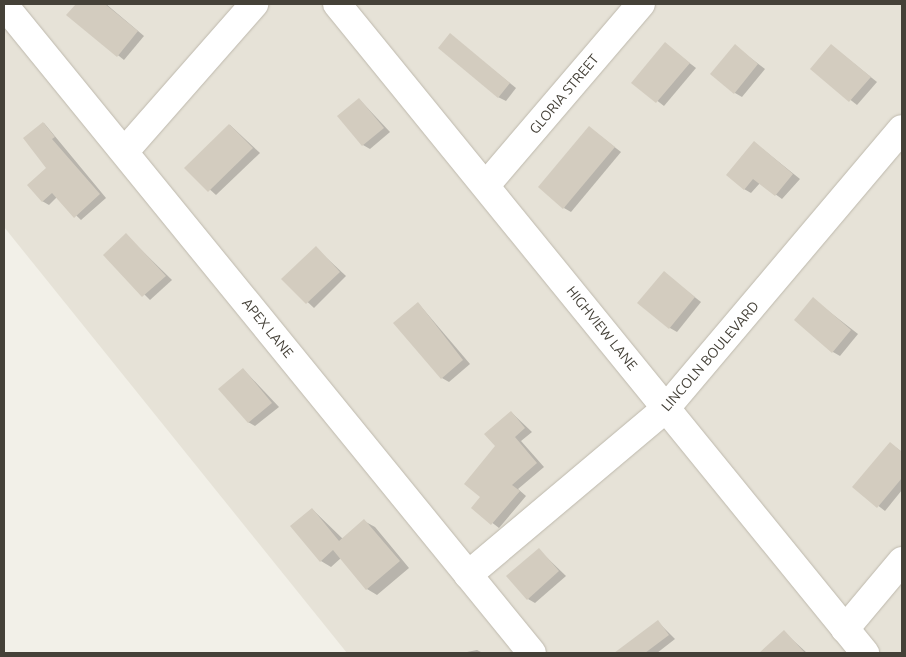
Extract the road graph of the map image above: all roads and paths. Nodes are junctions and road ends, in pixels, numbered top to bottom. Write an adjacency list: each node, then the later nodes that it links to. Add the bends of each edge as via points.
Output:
1 (4, 4): 6 (street, APEX LANE)
2 (254, 4): 6 (street)
3 (337, 4): 7 (street, HIGHVIEW LANE)
4 (641, 4): 7 (street, GLORIA STREET)
5 (902, 129): 8 (street, LINCOLN BOULEVARD)
6 (125, 151): 10 (street, APEX LANE)
7 (487, 184): 8 (street, HIGHVIEW LANE)
8 (666, 408): 10 (street, LINCOLN BOULEVARD); 11 (street, HIGHVIEW LANE)
9 (902, 561): 11 (street)
10 (468, 575): 12 (street, APEX LANE)
11 (845, 629): 13 (street, HIGHVIEW LANE)
12 (532, 653)
13 (865, 653)

